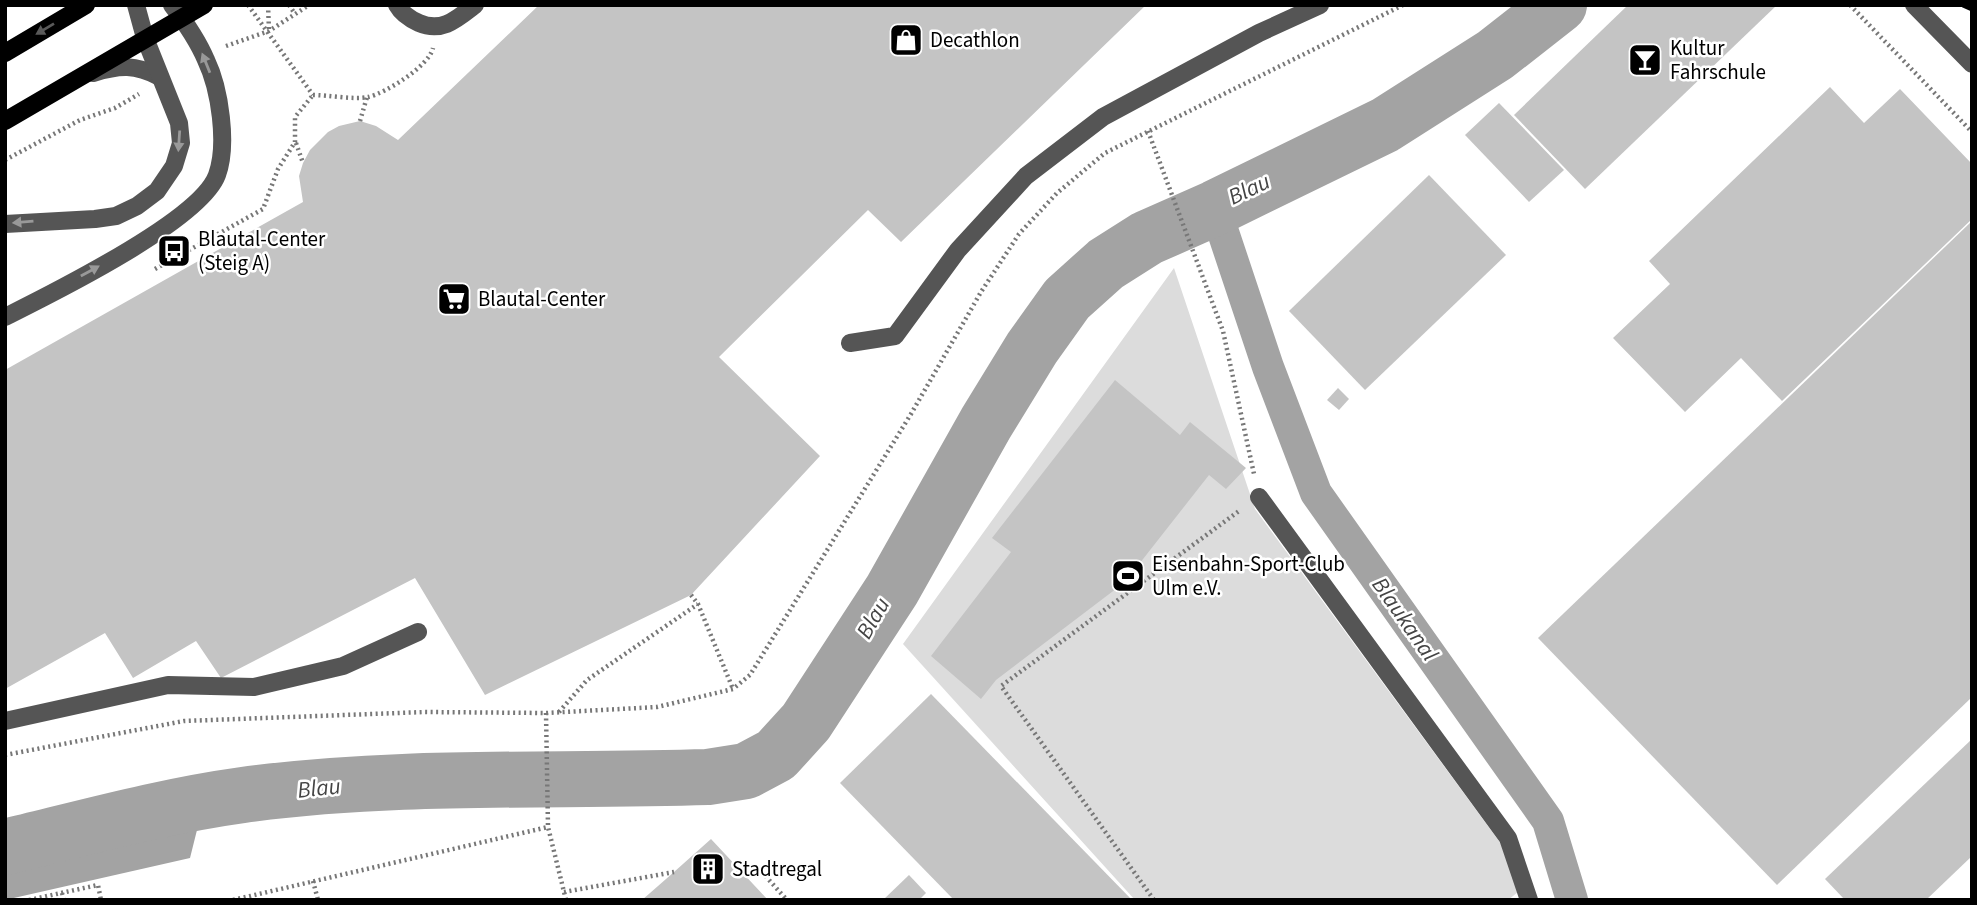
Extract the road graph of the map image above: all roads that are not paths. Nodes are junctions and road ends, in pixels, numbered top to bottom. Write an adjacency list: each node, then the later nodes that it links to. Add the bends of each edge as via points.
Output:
1 (86, 5): 10 (main road, one-way to 10)
2 (136, 5): 9 (street)
3 (204, 5): 8 (main road)
4 (397, 5): 5 (street, via 412,20 437,28)
5 (475, 5)
6 (1320, 5): 19 (street, via 1103,117 1026,176 958,250 895,336)
7 (1914, 5): 11 (street)
8 (177, 11): 9 (main road); 17 (street, one-way to 8, via 164,229 197,202 216,177 221,153 219,110 205,58)
9 (145, 38): 12 (street); 13 (main road)
10 (5, 53)
11 (1972, 64)
12 (160, 77): 13 (street, via 128,66); 15 (street, one-way to 15, via 179,122 181,143 174,166 157,191 116,216)
13 (77, 78): 14 (main road)
14 (5, 121)
15 (5, 224)
16 (5, 299): 17 (street)
17 (30, 305): 18 (street)
18 (5, 317)
19 (850, 343)
20 (1259, 497): 23 (street, via 1508,838)
21 (418, 632): 22 (street, via 343,666 254,687 168,685)
22 (5, 721)
23 (1529, 900)

